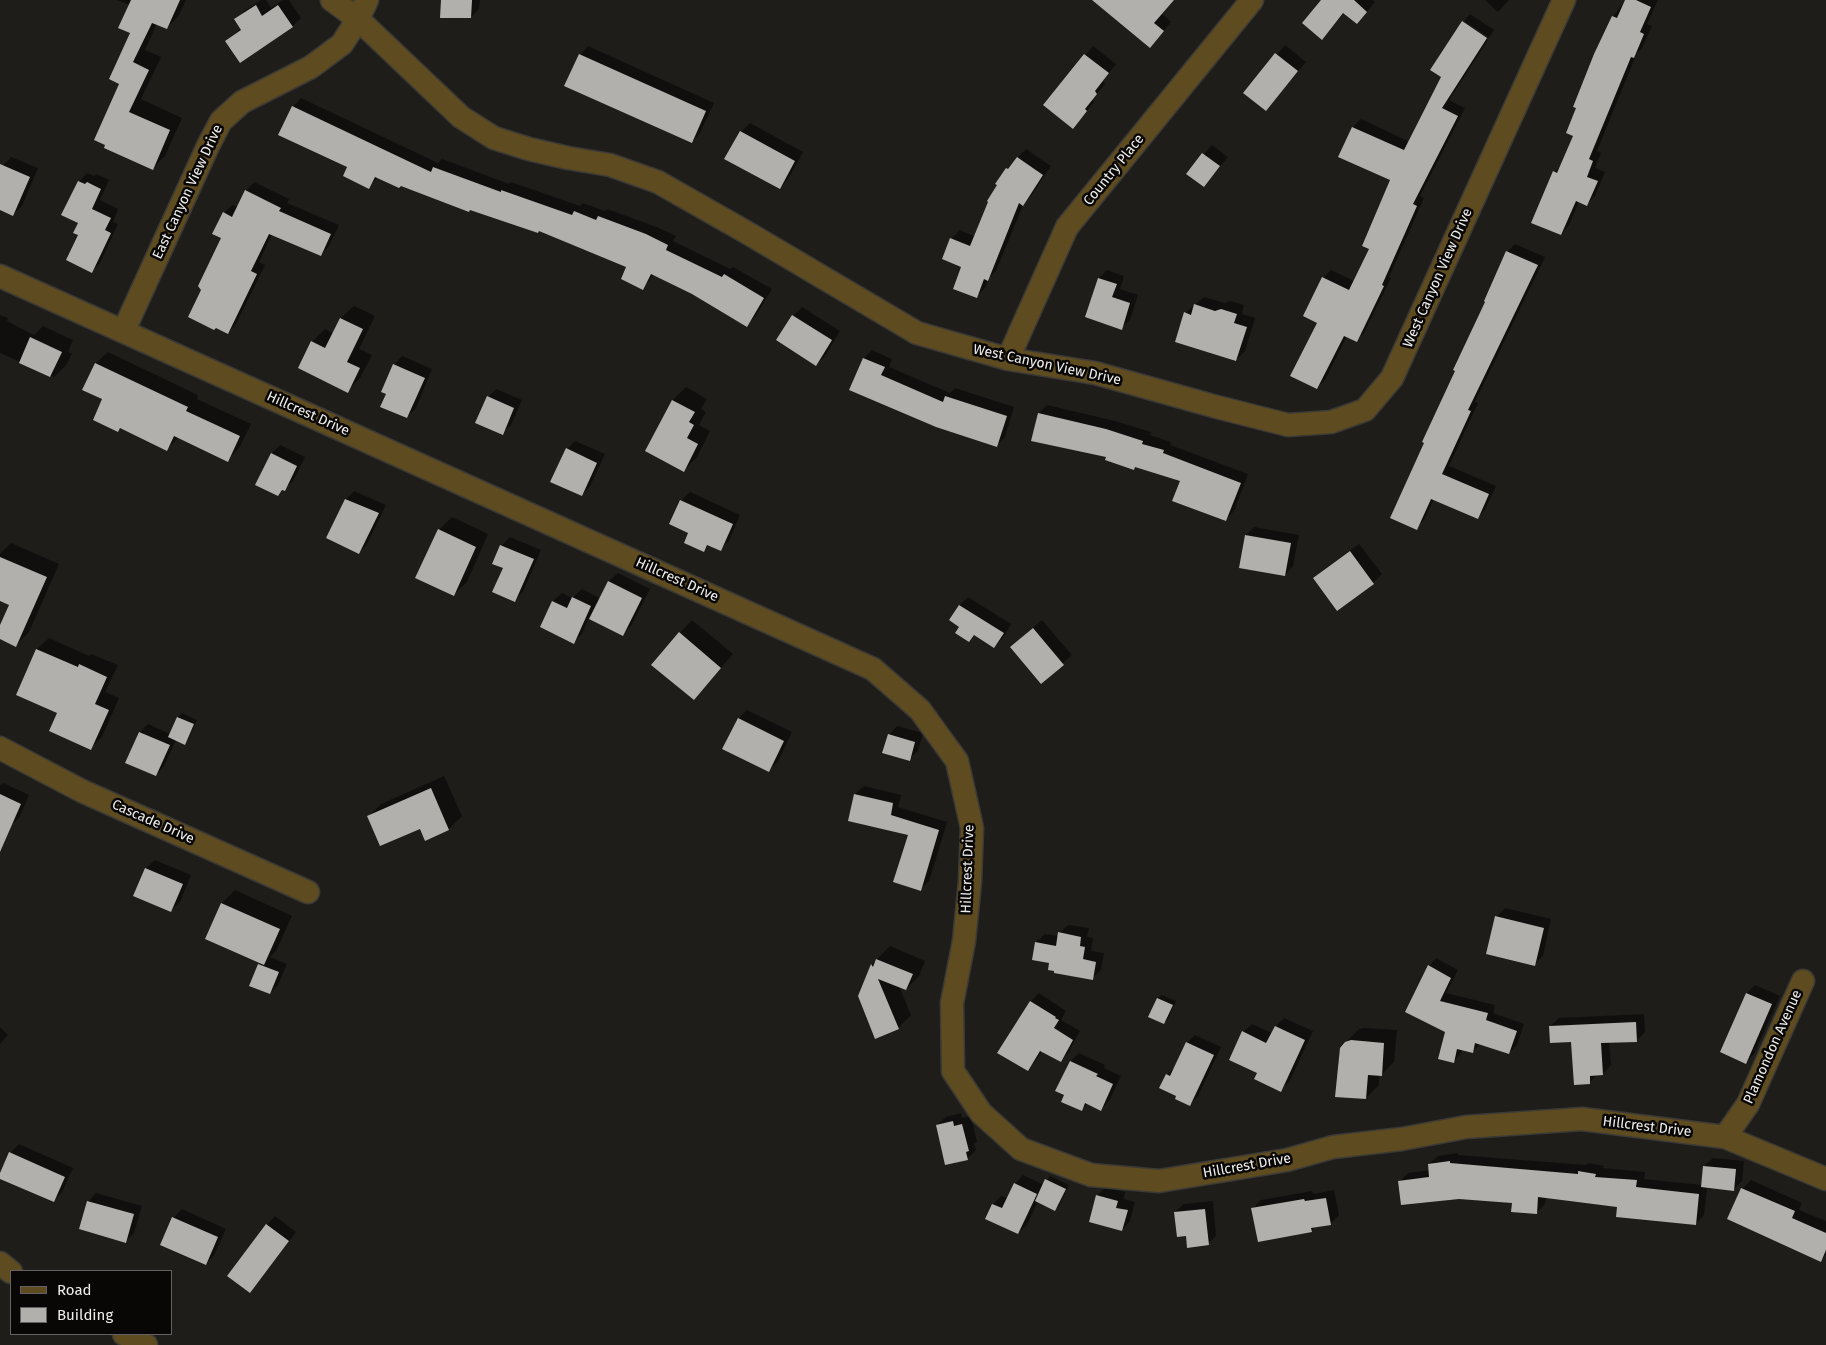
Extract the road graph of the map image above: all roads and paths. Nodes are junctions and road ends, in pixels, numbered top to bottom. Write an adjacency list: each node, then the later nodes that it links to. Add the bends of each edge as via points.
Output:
1 (332, 0): 4 (street, West Canyon View Drive)
2 (1252, 0): 7 (street, Country Place, via 1067,227)
3 (1564, 0): 7 (street, West Canyon View Drive, via 1392,378 1365,410 1331,422 1288,425 1095,373)
4 (363, 9): 6 (street, East Canyon View Drive, via 342,44 311,67 242,102 221,121); 7 (street, West Canyon View Drive, via 461,117 494,138 529,149 610,165 658,182 917,333)
5 (0, 276): 6 (street, Hillcrest Drive)
6 (124, 330): 11 (street, Hillcrest Drive, via 873,669 920,710 957,760 972,828 965,931 952,1003 953,1072 981,1113 1021,1149 1091,1175 1159,1181 1287,1160 1333,1147 1466,1127 1582,1119)
7 (1008, 359)
8 (0, 748): 9 (street, Cascade Drive, via 82,791)
9 (308, 892)
10 (1803, 981): 11 (street, Plamondon Avenue, via 1748,1104)
11 (1725, 1137): 12 (street, Hillcrest Drive)
12 (1826, 1179)
13 (0, 1263): 14 (street)
14 (10, 1271)
15 (126, 1335): 16 (street)
16 (146, 1345)

